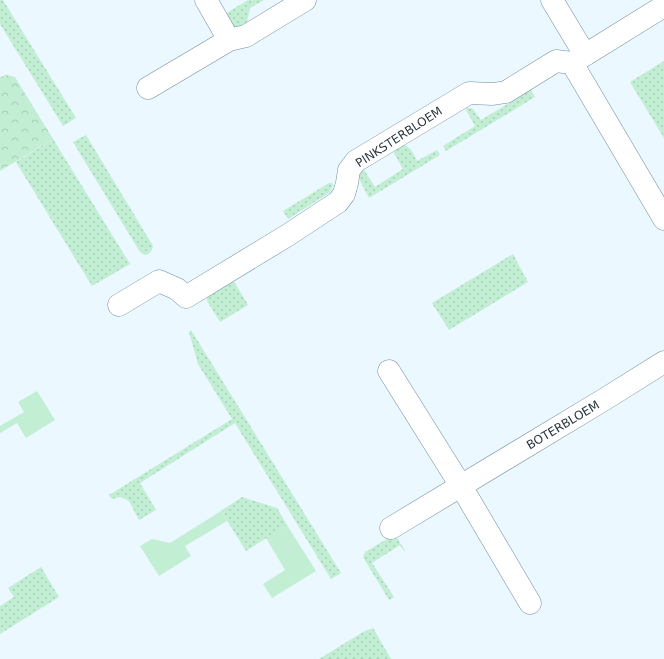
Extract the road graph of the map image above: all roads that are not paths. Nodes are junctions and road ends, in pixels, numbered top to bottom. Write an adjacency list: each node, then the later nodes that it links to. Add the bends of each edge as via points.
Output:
1 (206, 0): 5 (street)
2 (305, 0): 5 (street, via 246,36)
3 (552, 0): 6 (street)
4 (664, 6): 6 (street)
5 (229, 40): 7 (street)
6 (579, 59): 8 (street); 9 (street, PINKSTERBLOEM, via 556,61 506,92 469,93 356,161 349,170 344,194 338,202 186,297 158,281)
7 (148, 88)
8 (664, 219)
9 (120, 305)
10 (664, 362): 12 (street, BOTERBLOEM)
11 (389, 371): 12 (street)
12 (461, 486): 13 (street, BOTERBLOEM); 14 (street)
13 (391, 528)
14 (530, 603)

